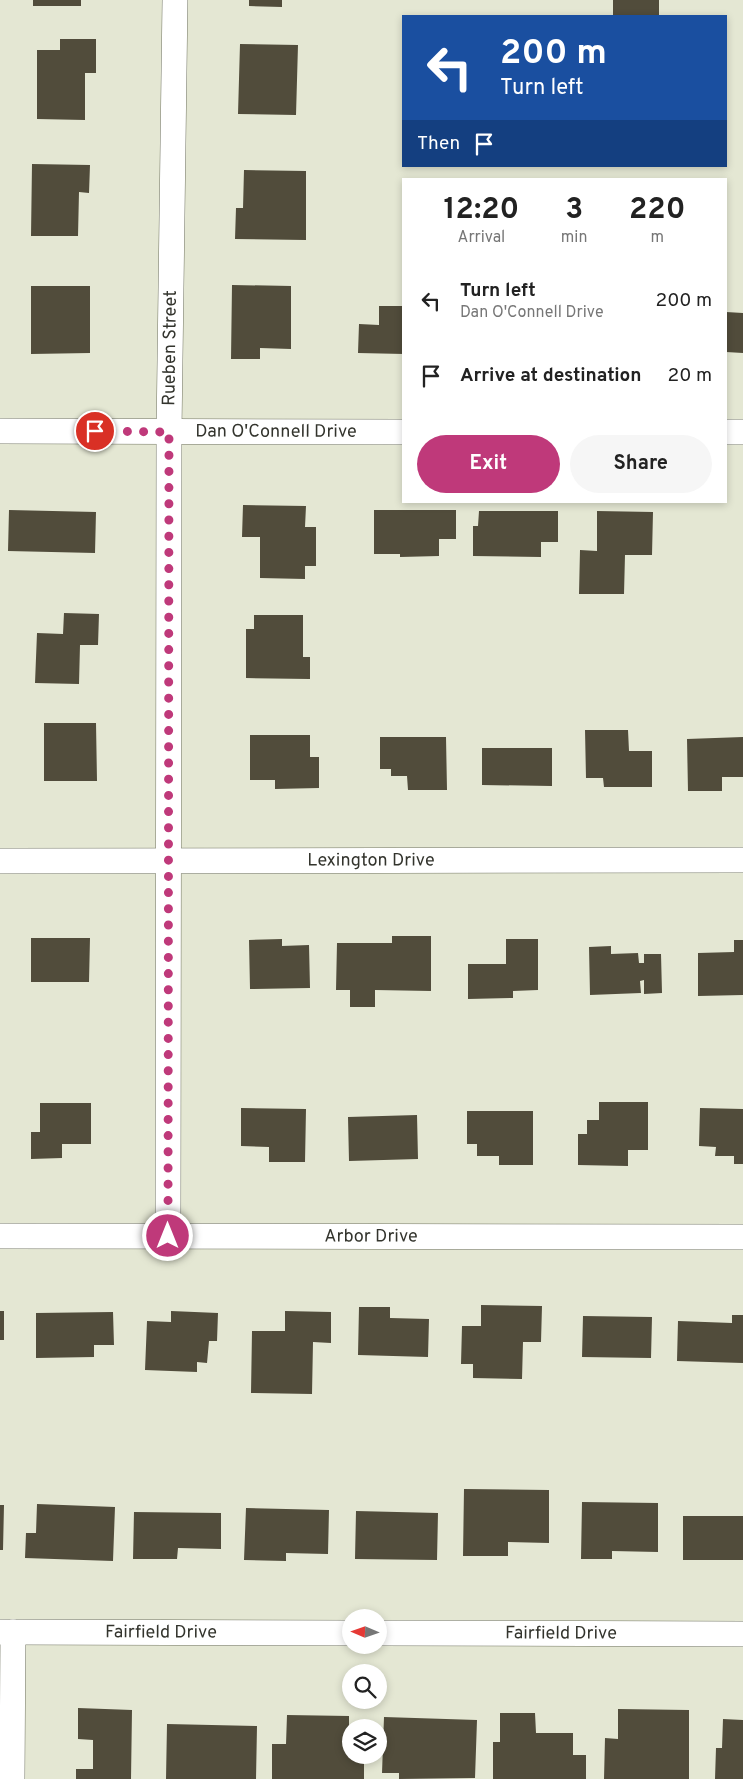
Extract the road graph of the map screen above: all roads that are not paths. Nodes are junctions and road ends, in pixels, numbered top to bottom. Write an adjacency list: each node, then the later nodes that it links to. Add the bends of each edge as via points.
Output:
1 (175, 0): 3 (street, Rueben Street)
2 (0, 431): 3 (street, Dan O'Connell Drive)
3 (169, 432): 4 (street, Dan O'Connell Drive); 9 (street, Rueben Street)
4 (402, 432)
5 (727, 432): 6 (street)
6 (743, 432)
7 (743, 860): 9 (street, Lexington Drive)
8 (0, 861): 9 (street, Lexington Drive)
9 (169, 862): 11 (street, Rueben Street)
10 (0, 1236): 11 (street, Arbor Drive)
11 (168, 1236): 12 (street, Arbor Drive)
12 (743, 1237)
13 (7, 1632): 14 (street, Fairfield Drive); 17 (street)
14 (342, 1633)
15 (388, 1633): 16 (street, Fairfield Drive)
16 (743, 1634)
17 (12, 1779)

